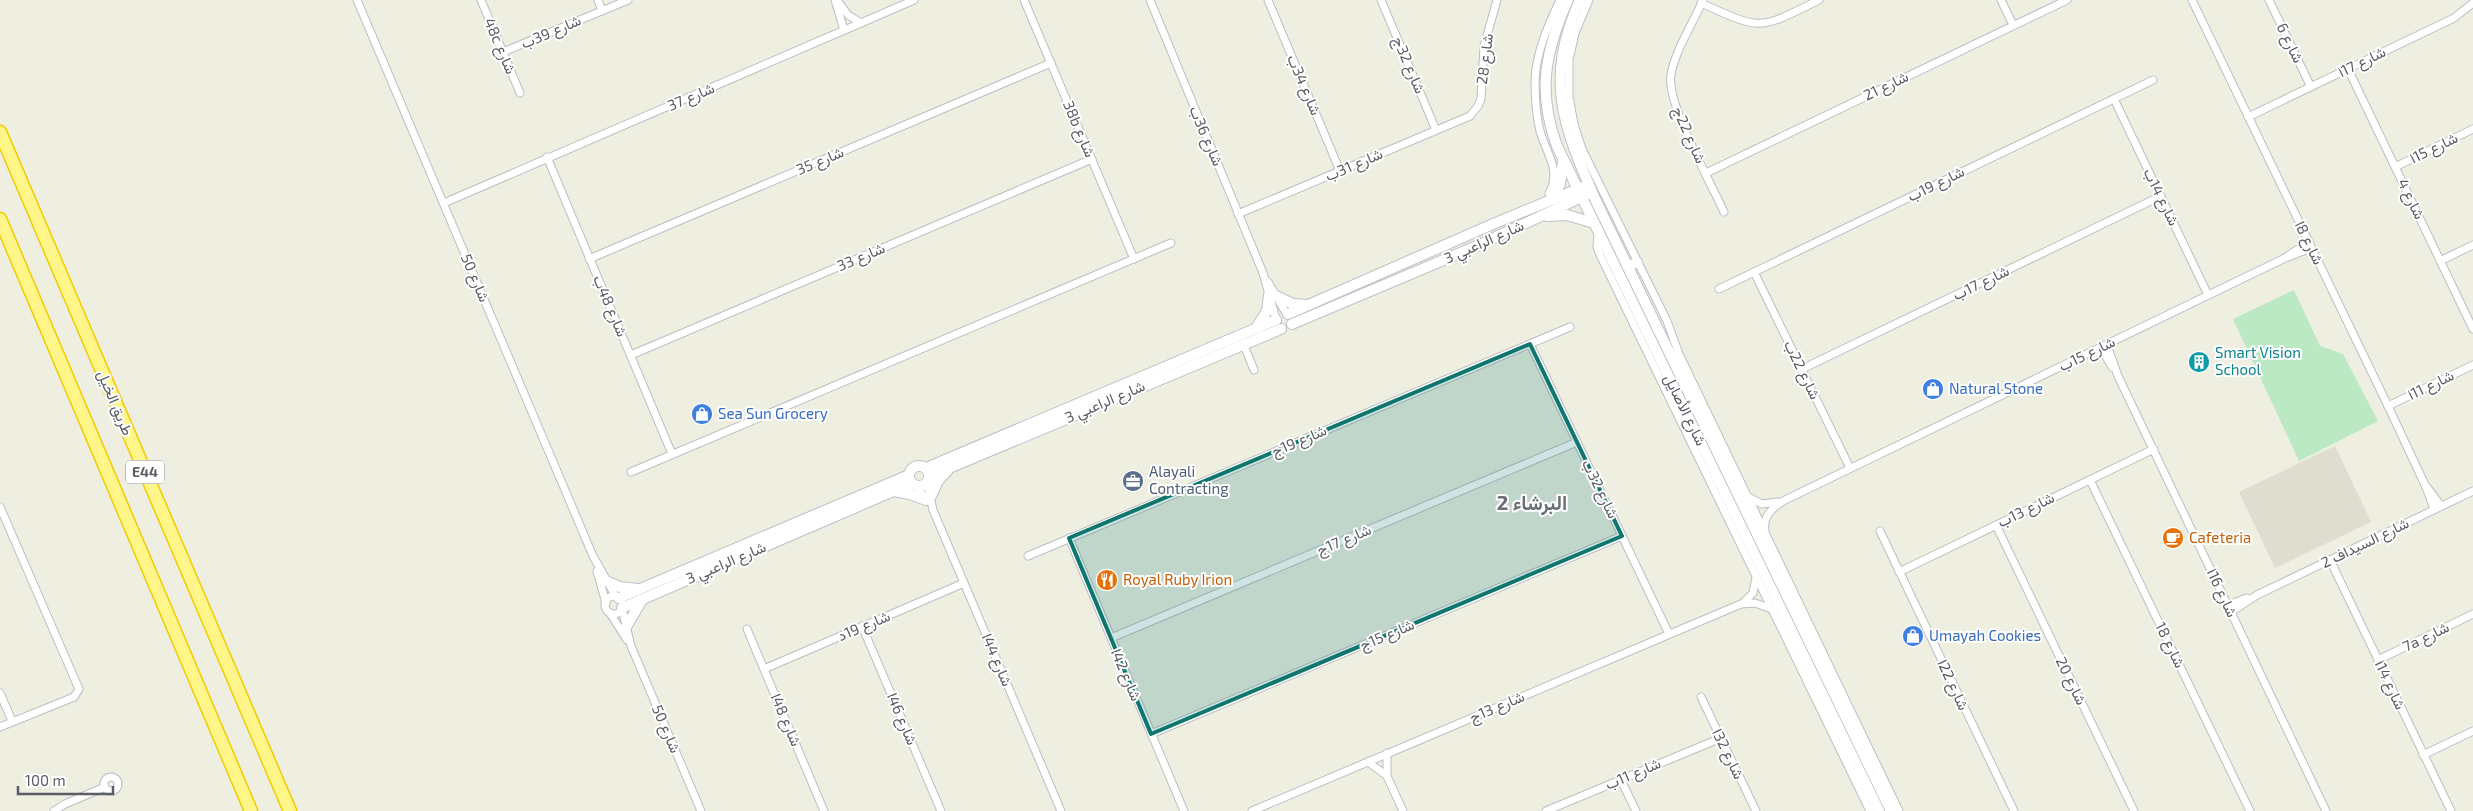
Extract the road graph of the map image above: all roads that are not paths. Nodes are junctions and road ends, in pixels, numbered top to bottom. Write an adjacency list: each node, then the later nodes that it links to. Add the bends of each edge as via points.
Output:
1 (357, 0): 49 (street, شارع 50)
2 (481, 0): 27 (street, 48c شارع)
3 (598, 0): 23 (street)
4 (628, 0): 23 (street, شارع 39ب)
5 (836, 0): 24 (street, via 848,15); 26 (street)
6 (914, 0): 24 (street, شارع 37)
7 (1024, 0): 28 (street, 38b شارع)
8 (1150, 0): 52 (street, شارع 36ب)
9 (1268, 0): 44 (street, شارع 34ب)
10 (1381, 0): 37 (street, شارع 32ج)
11 (1497, 0): 35 (street, شارع 28, via 1484,46 1481,98)
12 (1560, 0): 50 (street, via 1543,36 1536,69 1538,122 1555,176)
13 (1568, 0): 41 (street, شارع الأصايل, via 1551,42 1545,81 1549,121)
14 (1580, 0): 30 (street, شارع الأصايل, via 1566,38)
15 (1589, 0): 30 (street)
16 (1818, 0): 21 (street, via 1763,25 1745,22)
17 (2001, 0): 25 (street)
18 (2067, 0): 25 (street, شارع 21)
19 (2192, 0): 36 (street, شارع 8ا)
20 (2269, 0): 32 (street, شارع 6)
21 (1702, 1): 45 (street, شارع 22ج, via 1675,62 1671,87 1675,106)
22 (2473, 3): 29 (street, شارع 17ا, via 2454,18)
23 (602, 11): 27 (street, شارع 39ب)
24 (862, 22): 26 (street, شارع 37)
25 (2013, 25): 45 (street, شارع 21)
26 (844, 30): 40 (street, شارع 37)
27 (503, 52): 33 (street, 48c شارع)
28 (1051, 63): 42 (street, 38b شارع); 60 (street, شارع 35)
29 (2348, 69): 32 (street, شارع 17ا); 43 (street, شارع 4)
30 (1564, 70): 46 (street, شارع الأصايل, via 1561,99 1566,128); 62 (street, via 1578,137)
31 (2153, 80): 34 (street, شارع 19ب)
32 (2312, 87): 36 (street, شارع 17ا)
33 (520, 92)
34 (2114, 99): 48 (street, شارع 14ب); 63 (street, شارع 19ب)
35 (1470, 116): 37 (street, شارع 31ب)
36 (2248, 117): 57 (street, شارع 8ا)
37 (1436, 130): 44 (street, شارع 31ب)
38 (2473, 130): 43 (street, شارع 15ا)
39 (0, 132): 148 (highway, طريق الخيل / E44)
40 (547, 158): 49 (street, شارع 37); 60 (street, شارع 48ب)
41 (1562, 158): 47 (street, شارع الأصايل); 50 (street, via 1560,184)
42 (1092, 159): 59 (street, 38b شارع); 77 (street, شارع 33)
43 (2395, 167): 61 (street, شارع 4)
44 (1340, 171): 52 (street, شارع 31ب)
45 (1706, 173): 51 (street, شارع 22ج)
46 (1590, 188): 47 (street, شارع الراعبي 3); 62 (street, شارع الأصايل)
47 (1579, 193): 50 (street, شارع الراعبي 3); 54 (street, شارع الراعبي 3); 55 (street, شارع الأصايل)
48 (2161, 196): 66 (street, شارع 14ب); 79 (street, شارع 17ب)
49 (443, 201): 107 (street, شارع 50)
50 (1546, 201): 67 (street, شارع الراعبي 3)
51 (1724, 212)
52 (1238, 214): 65 (street, شارع 36ب)
53 (0, 219): 147 (highway, E44)
54 (1536, 219): 55 (street, via 1567,215); 70 (street, شارع الراعبي 3)
55 (1596, 227): 83 (street, شارع الأصايل)
56 (1171, 243): 59 (street)
57 (2310, 245): 66 (street, شارع 15ب); 82 (street, شارع 8ا)
58 (2473, 245): 61 (street)
59 (1134, 258): 86 (street)
60 (590, 259): 77 (street, شارع 48ب)
61 (2440, 261): 73 (street, شارع 4)
62 (1633, 264): 81 (street, شارع الأصايل)
63 (1754, 272): 64 (street, شارع 19ب); 79 (street, شارع 22ب)
64 (1719, 289)
65 (1273, 295): 67 (street, via 1293,304); 68 (street, شارع 36ب); 69 (street, شارع 36ب); 72 (street)
66 (2208, 295): 76 (street, شارع 15ب)
67 (1312, 305): 68 (street, شارع الراعبي 3)
68 (1287, 314): 69 (street, via 1280,314); 70 (street)
69 (1278, 322): 70 (street, via 1287,329); 72 (street, شارع الراعبي 3); 74 (street, شارع الراعبي 3)
70 (1292, 324)
71 (1570, 327): 75 (street, شارع 19ج)
72 (1255, 329): 90 (street, شارع الراعبي 3)
73 (2473, 329)
74 (1243, 343): 80 (street); 87 (street, شارع الراعبي 3)
75 (1530, 344): 84 (street, شارع 32ب); 106 (street, شارع 19ج)
76 (2104, 346): 85 (street, شارع 16ا); 88 (street, شارع 15ب)
77 (631, 355): 86 (street, شارع 48ب)
78 (2473, 365): 82 (street, شارع 11ا)
79 (1802, 369): 88 (street, شارع 22ب)
80 (1254, 370)
81 (1698, 403): 96 (street); 110 (street, شارع الأصايل)
82 (2388, 406): 93 (street, شارع 8ا)
83 (1694, 437): 112 (street); 145 (street, شارع الأصايل)
84 (1577, 442): 104 (street, شارع 32ب); 127 (street, شارع 17ج)
85 (2154, 449): 91 (street, شارع 13ب); 119 (street, شارع 16ا)
86 (672, 454): 89 (street)
87 (950, 468): 90 (street, شارع الراعبي 3); 97 (street)
88 (1850, 468): 98 (street, شارع 15ب)
89 (631, 472)
90 (928, 475): 92 (street); 92 (street, via 915,466); 97 (street, شارع 44ا)
91 (2090, 480): 102 (street, شارع 13ب); 165 (street, شارع 18)
92 (913, 481): 94 (street, شارع الراعبي 3); 97 (street, شارع 44ا); 115 (street, شارع الراعبي 3)
93 (2426, 487): 99 (street, شارع 8ا); 101 (street, شارع 8ا)
94 (893, 491): 97 (street); 115 (street, شارع الراعبي 3)
95 (2473, 491): 99 (street, شارع السيداف 2)
96 (1746, 494): 98 (street, شارع 15ب, via 1762,504); 105 (street)
97 (928, 498): 114 (street, شارع 44ا)
98 (1783, 501): 105 (street, شارع 15ب, via 1766,516)
99 (2442, 506): 101 (street, شارع السيداف 2)
100 (0, 507): 133 (street, via 78,686 74,697)
101 (2434, 509): 109 (street, شارع السيداف 2)
102 (1996, 525): 111 (street, شارع 13ب); 164 (street, شارع 20)
103 (1880, 531): 111 (street, شارع 22ا)
104 (1622, 536): 126 (street, شارع 32ب); 136 (street, شارع 15ج)
105 (1766, 536): 110 (street); 162 (street)
106 (1069, 538): 108 (street, شارع 19ج); 127 (street, شارع 42ا)
107 (592, 556): 113 (street, شارع 50); 116 (street, شارع 50)
108 (1028, 556)
109 (2330, 560): 119 (street, شارع السيداف 2); 129 (street, شارع 14ا)
110 (1770, 561): 161 (street, شارع الأصايل)
111 (1899, 572): 163 (street, شارع 22ا)
112 (1756, 573): 118 (street, via 1755,588); 120 (street)
113 (606, 581): 115 (street); 117 (street, شارع 50)
114 (964, 583): 123 (street, شارع 19د); 152 (street, شارع 44ا)
115 (642, 593): 117 (street, شارع الراعبي 3); 124 (street)
116 (606, 603): 117 (street, via 610,597); 121 (street)
117 (620, 603): 121 (street, via 617,613); 124 (street, شارع 50)
118 (1742, 604): 120 (street, شارع 13ج, via 1755,602); 126 (street, شارع 13ج)
119 (2229, 608): 166 (street, شارع 16ا)
120 (1773, 609): 144 (street)
121 (610, 613): 128 (street, شارع 50)
122 (2473, 614): 129 (street, 7a شارع)
123 (862, 626): 130 (street, شارع 19د); 151 (street, شارع 46ا)
124 (626, 627): 128 (street, شارع 50)
125 (747, 629): 130 (street, شارع 48ا)
126 (1669, 634): 138 (street, شارع 13ج)
127 (1110, 638): 136 (street, شارع 42ا)
128 (631, 646): 149 (street, شارع 50)
129 (2378, 660): 139 (street, شارع 14ا)
130 (764, 668): 150 (street, شارع 48ا)
131 (0, 693): 133 (street)
132 (1701, 697): 137 (street, شارع 32ا)
133 (12, 721): 134 (street)
134 (0, 727)
135 (2473, 731): 139 (street)
136 (1151, 734): 153 (street, شارع 42ا)
137 (1720, 738): 142 (street, شارع 11ب); 158 (street, شارع 32ا)
138 (1387, 753): 140 (street, شارع 13ج); 141 (street)
139 (2423, 755): 167 (street, شارع 14ا)
140 (1368, 762): 141 (street); 154 (street, شارع 13ج)
141 (1387, 776): 155 (street)
142 (1621, 780): 156 (street, شارع 11ب); 157 (street)
143 (106, 787): 146 (street)
144 (1859, 788): 145 (street); 159 (street)
145 (1873, 797): 160 (street, شارع الأصايل)
146 (54, 811)
147 (251, 811)
148 (290, 811)
149 (701, 811)
150 (824, 811)
151 (941, 811)
152 (1061, 811)
153 (1184, 811)
154 (1252, 811)
155 (1403, 811)
156 (1546, 811)
157 (1636, 811)
158 (1756, 811)
159 (1870, 811)
160 (1879, 811)
161 (1891, 811)
162 (1899, 811)
163 (2014, 811)
164 (2134, 811)
165 (2250, 811)
166 (2326, 811)
167 (2451, 811)

